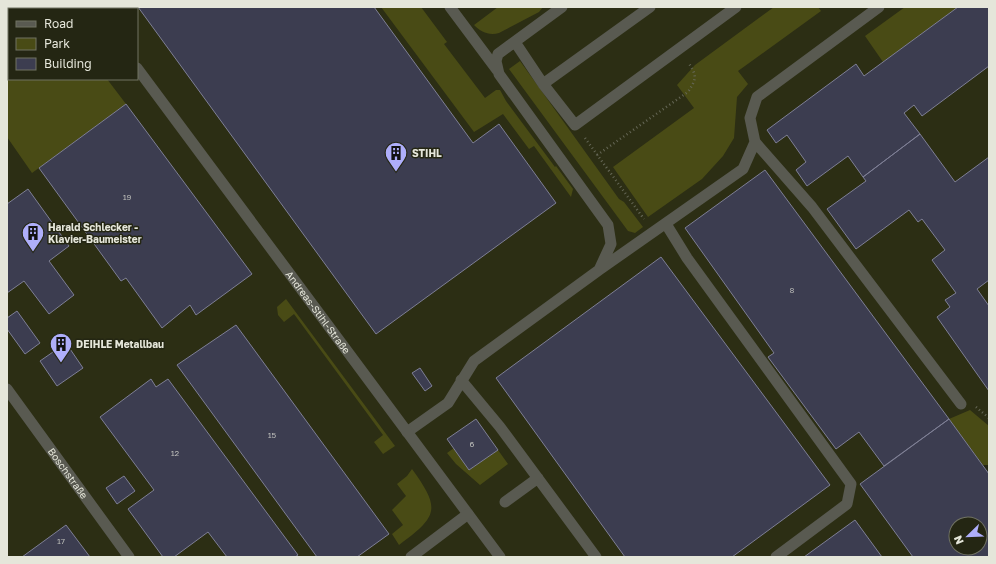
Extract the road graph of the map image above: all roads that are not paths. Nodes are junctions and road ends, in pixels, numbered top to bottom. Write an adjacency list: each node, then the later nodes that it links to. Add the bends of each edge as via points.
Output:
1 (450, 7): 8 (street)
2 (562, 7): 6 (street)
3 (650, 7): 9 (street)
4 (736, 7): 9 (street, via 575,125)
5 (879, 7): 10 (street, via 757,97 750,118)
6 (515, 42): 8 (street, via 498,54 496,61); 9 (street)
7 (138, 69): 16 (street, Andreas-Stihl-Straße)
8 (499, 74): 12 (street, via 608,225 610,244)
9 (543, 84)
10 (755, 142): 11 (street, via 743,169); 15 (street, via 812,207)
11 (666, 224): 12 (street); 20 (street, via 687,258 851,484 847,504)
12 (599, 270): 13 (street, via 474,361)
13 (461, 380): 16 (street, via 448,403); 17 (street)
14 (7, 388): 21 (street, Boschstraße)
15 (961, 404)
16 (407, 432): 19 (street, Andreas-Stihl-Straße)
17 (538, 478): 18 (street); 24 (street)
18 (505, 502)
19 (468, 514): 22 (street); 23 (street, Andreas-Stihl-Straße)
20 (789, 553): 25 (street)
21 (129, 557)
22 (411, 557)
23 (500, 557)
24 (596, 557)
25 (776, 557)

